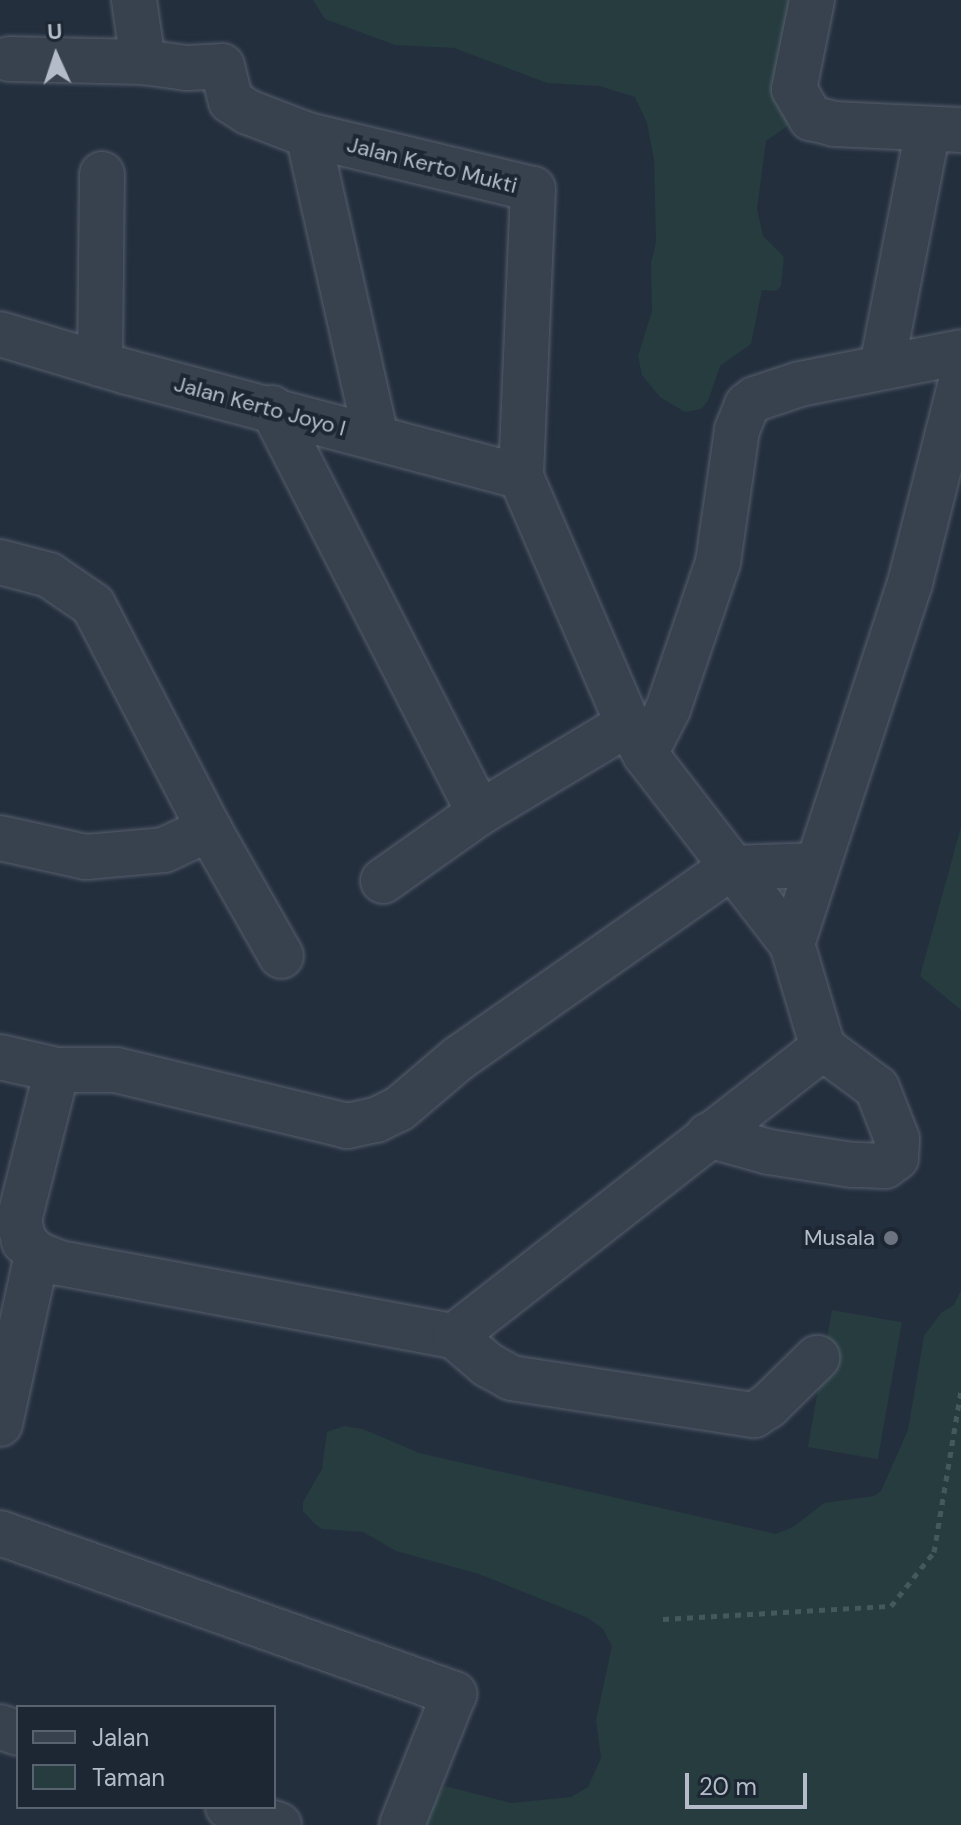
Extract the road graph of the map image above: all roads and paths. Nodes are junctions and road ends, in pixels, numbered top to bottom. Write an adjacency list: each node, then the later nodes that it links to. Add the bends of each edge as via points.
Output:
1 (134, 0): 4 (street)
2 (812, 0): 5 (street, via 794,89 811,118)
3 (9, 59): 4 (street)
4 (143, 62): 6 (street, Jalan Kerto Mukti, via 222,66 231,101)
5 (944, 130): 11 (street)
6 (308, 135): 14 (street); 15 (street, Jalan Kerto Mukti, via 533,189)
7 (102, 174): 10 (street)
8 (0, 334): 10 (street, Jalan Kerto Joyo I)
9 (961, 352): 11 (street)
10 (100, 364): 13 (street, Jalan Kerto Joyo I)
11 (882, 366): 17 (street, via 787,388 747,405 737,430 718,562 668,709)
12 (961, 382): 21 (street, via 910,583)
13 (272, 408): 14 (street, Jalan Kerto Joyo I); 18 (street)
14 (376, 437): 15 (street, Jalan Kerto Joyo I)
15 (521, 477): 17 (street)
16 (0, 562): 19 (street, via 49,575 93,605)
17 (636, 739): 18 (street); 22 (street)
18 (479, 813): 23 (street)
19 (209, 829): 20 (street, via 164,850 86,857); 25 (street)
20 (0, 838)
21 (817, 865): 22 (street); 24 (street)
22 (730, 868): 24 (street); 28 (street, via 459,1058 399,1109 376,1120 347,1126 116,1070)
23 (383, 881)
24 (792, 944): 26 (street)
25 (281, 956)
26 (823, 1048): 29 (street); 29 (street, via 877,1088 897,1139 896,1158 885,1166 852,1165 769,1152)
27 (0, 1057): 28 (street)
28 (57, 1070): 30 (street, via 19,1220 24,1241)
29 (708, 1135): 31 (street)
30 (37, 1254): 31 (street, via 59,1263); 34 (street)
31 (454, 1336): 32 (street, via 511,1378 754,1415)
32 (817, 1358)
33 (961, 1391): 36 (path, via 934,1552 891,1606)
34 (0, 1424)
35 (0, 1533): 39 (street, via 454,1694)
36 (663, 1619)
37 (234, 1809): 38 (street)
38 (279, 1825)
39 (402, 1825)

